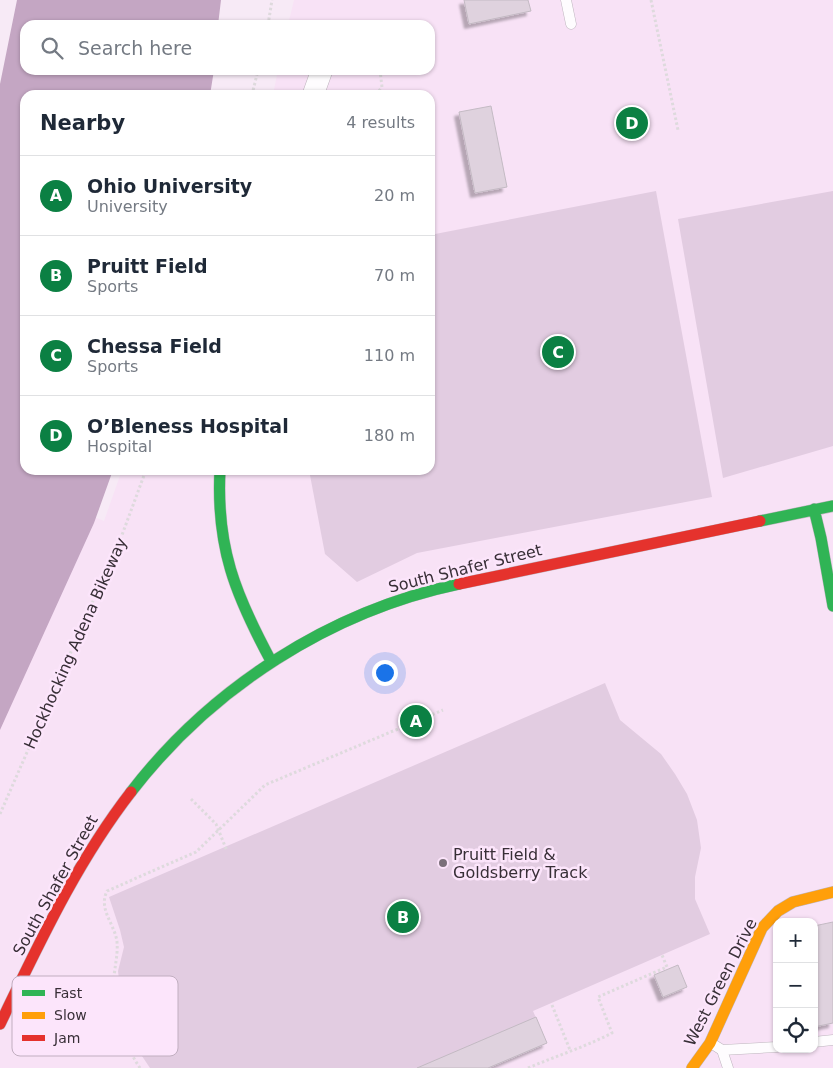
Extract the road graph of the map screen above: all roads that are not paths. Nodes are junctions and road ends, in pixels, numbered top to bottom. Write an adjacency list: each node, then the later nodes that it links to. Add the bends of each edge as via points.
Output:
1 (566, 0): 2 (lane)
2 (570, 24)
3 (320, 75): 4 (street)
4 (315, 90)
5 (219, 475): 9 (street, via 219,513 228,568 246,616)
6 (833, 506): 7 (street, South Shafer Street)
7 (814, 509): 8 (street); 9 (street, South Shafer Street, via 439,588 351,618)
8 (833, 606)
9 (271, 662): 11 (street, South Shafer Street, via 192,724 146,772 115,812 77,872)
10 (833, 892): 16 (street, West Green Drive, via 786,904 762,928)
11 (24, 976)
12 (12, 1000): 13 (street, South Shafer Street)
13 (0, 1024)
14 (833, 1040): 15 (lane)
15 (818, 1042)
16 (710, 1043): 18 (lane); 19 (street, West Green Drive)
17 (773, 1047): 18 (lane)
18 (722, 1050): 20 (lane)
19 (692, 1068)
20 (728, 1068)

